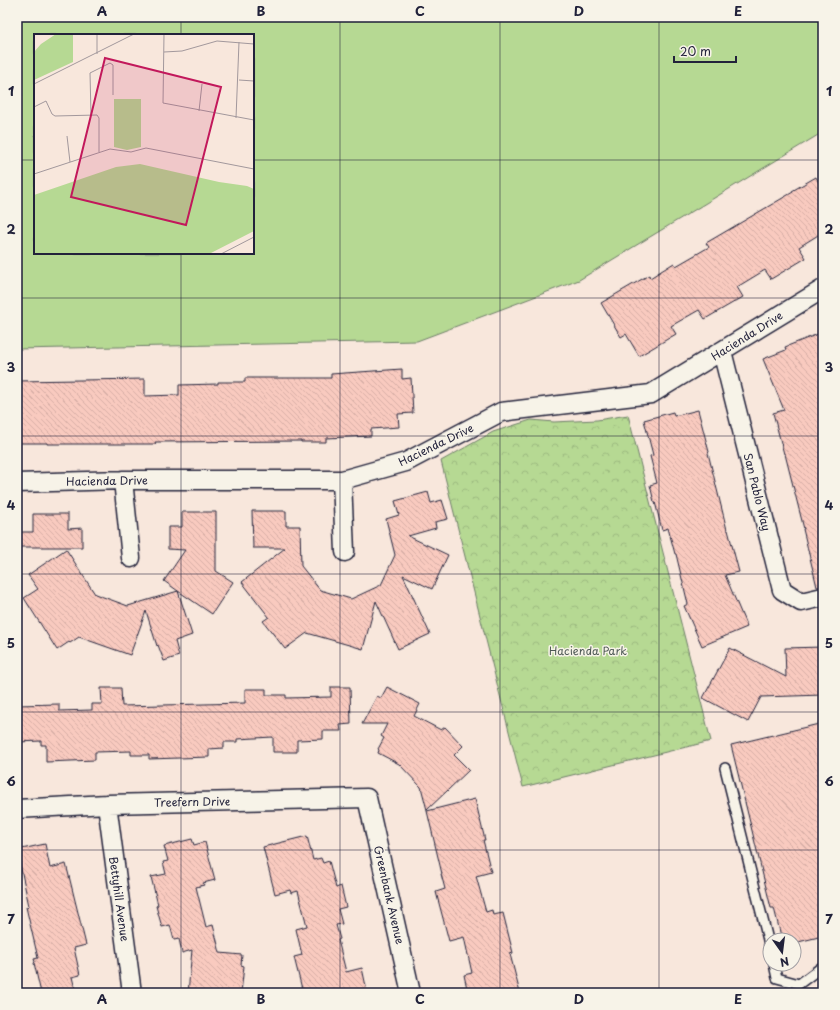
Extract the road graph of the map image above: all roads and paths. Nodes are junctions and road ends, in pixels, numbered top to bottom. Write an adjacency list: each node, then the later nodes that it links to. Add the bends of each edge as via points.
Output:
1 (823, 289): 2 (street, Hacienda Drive)
2 (722, 351): 4 (street, Hacienda Drive, via 651,394 501,412 406,462); 8 (street, San Pablo Way, via 782,590 801,602)
3 (123, 480): 4 (street, Hacienda Drive); 5 (street, Hacienda Drive); 7 (street)
4 (342, 480): 6 (street)
5 (17, 483)
6 (345, 552)
7 (131, 558)
8 (823, 597)
9 (725, 768): 13 (lane)
10 (367, 798): 11 (street, Treefern Drive); 17 (street, Greenbank Avenue)
11 (107, 804): 12 (street, Treefern Drive); 16 (street, Bettyhill Avenue)
12 (17, 809)
13 (766, 932)
14 (823, 966): 15 (lane, via 799,984 777,978)
15 (776, 972)
16 (132, 993)
17 (411, 993)

